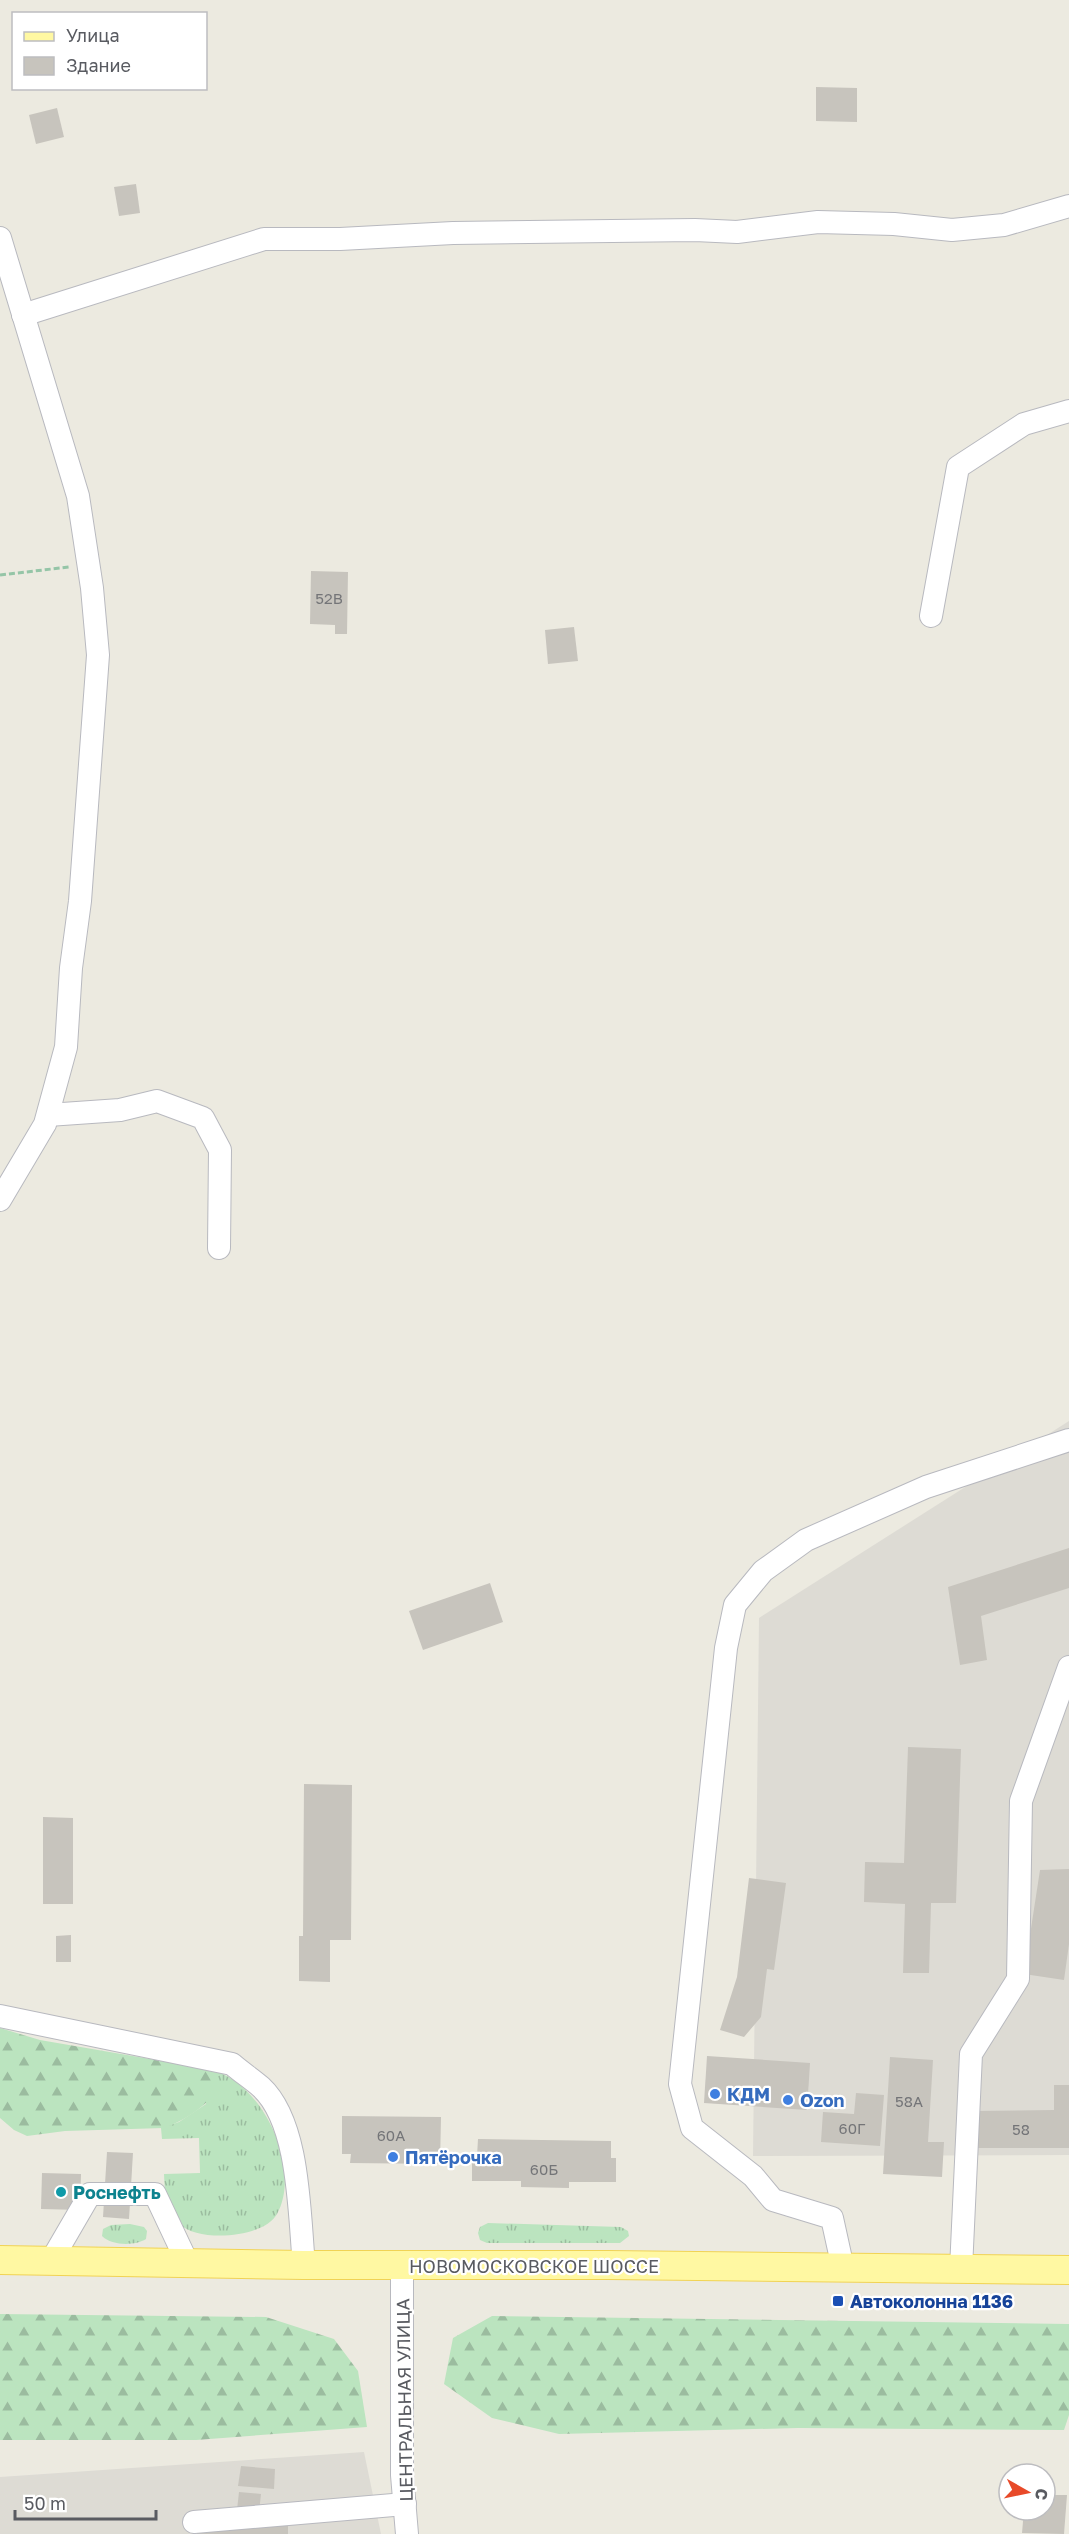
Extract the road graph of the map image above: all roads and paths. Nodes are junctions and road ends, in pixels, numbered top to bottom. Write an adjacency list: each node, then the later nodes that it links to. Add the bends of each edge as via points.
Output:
1 (1069, 206): 3 (street, via 1004,225 952,230 818,222 737,232 453,233 264,239)
2 (0, 238): 3 (street)
3 (23, 315): 5 (street, via 78,496)
4 (1069, 411): 7 (street, via 1024,424 958,467)
5 (88, 565): 6 (path); 8 (street, via 98,655 66,1047)
6 (0, 574)
7 (931, 616)
8 (48, 1115): 9 (street); 10 (street, via 120,1110 158,1101 203,1118 220,1150)
9 (0, 1200)
10 (219, 1248)
11 (1069, 1440): 19 (street, via 926,1487 806,1540 763,1572 735,1605 726,1648 680,2084 692,2128 753,2176 773,2200 832,2218)
12 (1069, 1667): 20 (street, via 1021,1801 1018,1979 971,2054)
13 (0, 2016): 17 (street, via 232,2064 263,2088 280,2114 292,2149)
14 (0, 2260): 15 (main road, НОВОМОСКОВСКОЕ ШОССЕ)
15 (51, 2262): 16 (main road, НОВОМОСКОВСКОЕ ШОССЕ); 16 (street, via 90,2194 155,2194)
16 (188, 2264): 17 (main road, НОВОМОСКОВСКОЕ ШОССЕ)
17 (304, 2265): 18 (main road, НОВОМОСКОВСКОЕ ШОССЕ)
18 (402, 2265): 19 (main road, НОВОМОСКОВСКОЕ ШОССЕ); 22 (street, ЦЕНТРАЛЬНАЯ УЛИЦА)
19 (843, 2268): 20 (main road, НОВОМОСКОВСКОЕ ШОССЕ)
20 (960, 2269): 21 (main road, НОВОМОСКОВСКОЕ ШОССЕ)
21 (1069, 2270)
22 (405, 2504): 23 (street); 24 (street, ЦЕНТРАЛЬНАЯ УЛИЦА)
23 (194, 2522)
24 (407, 2534)

